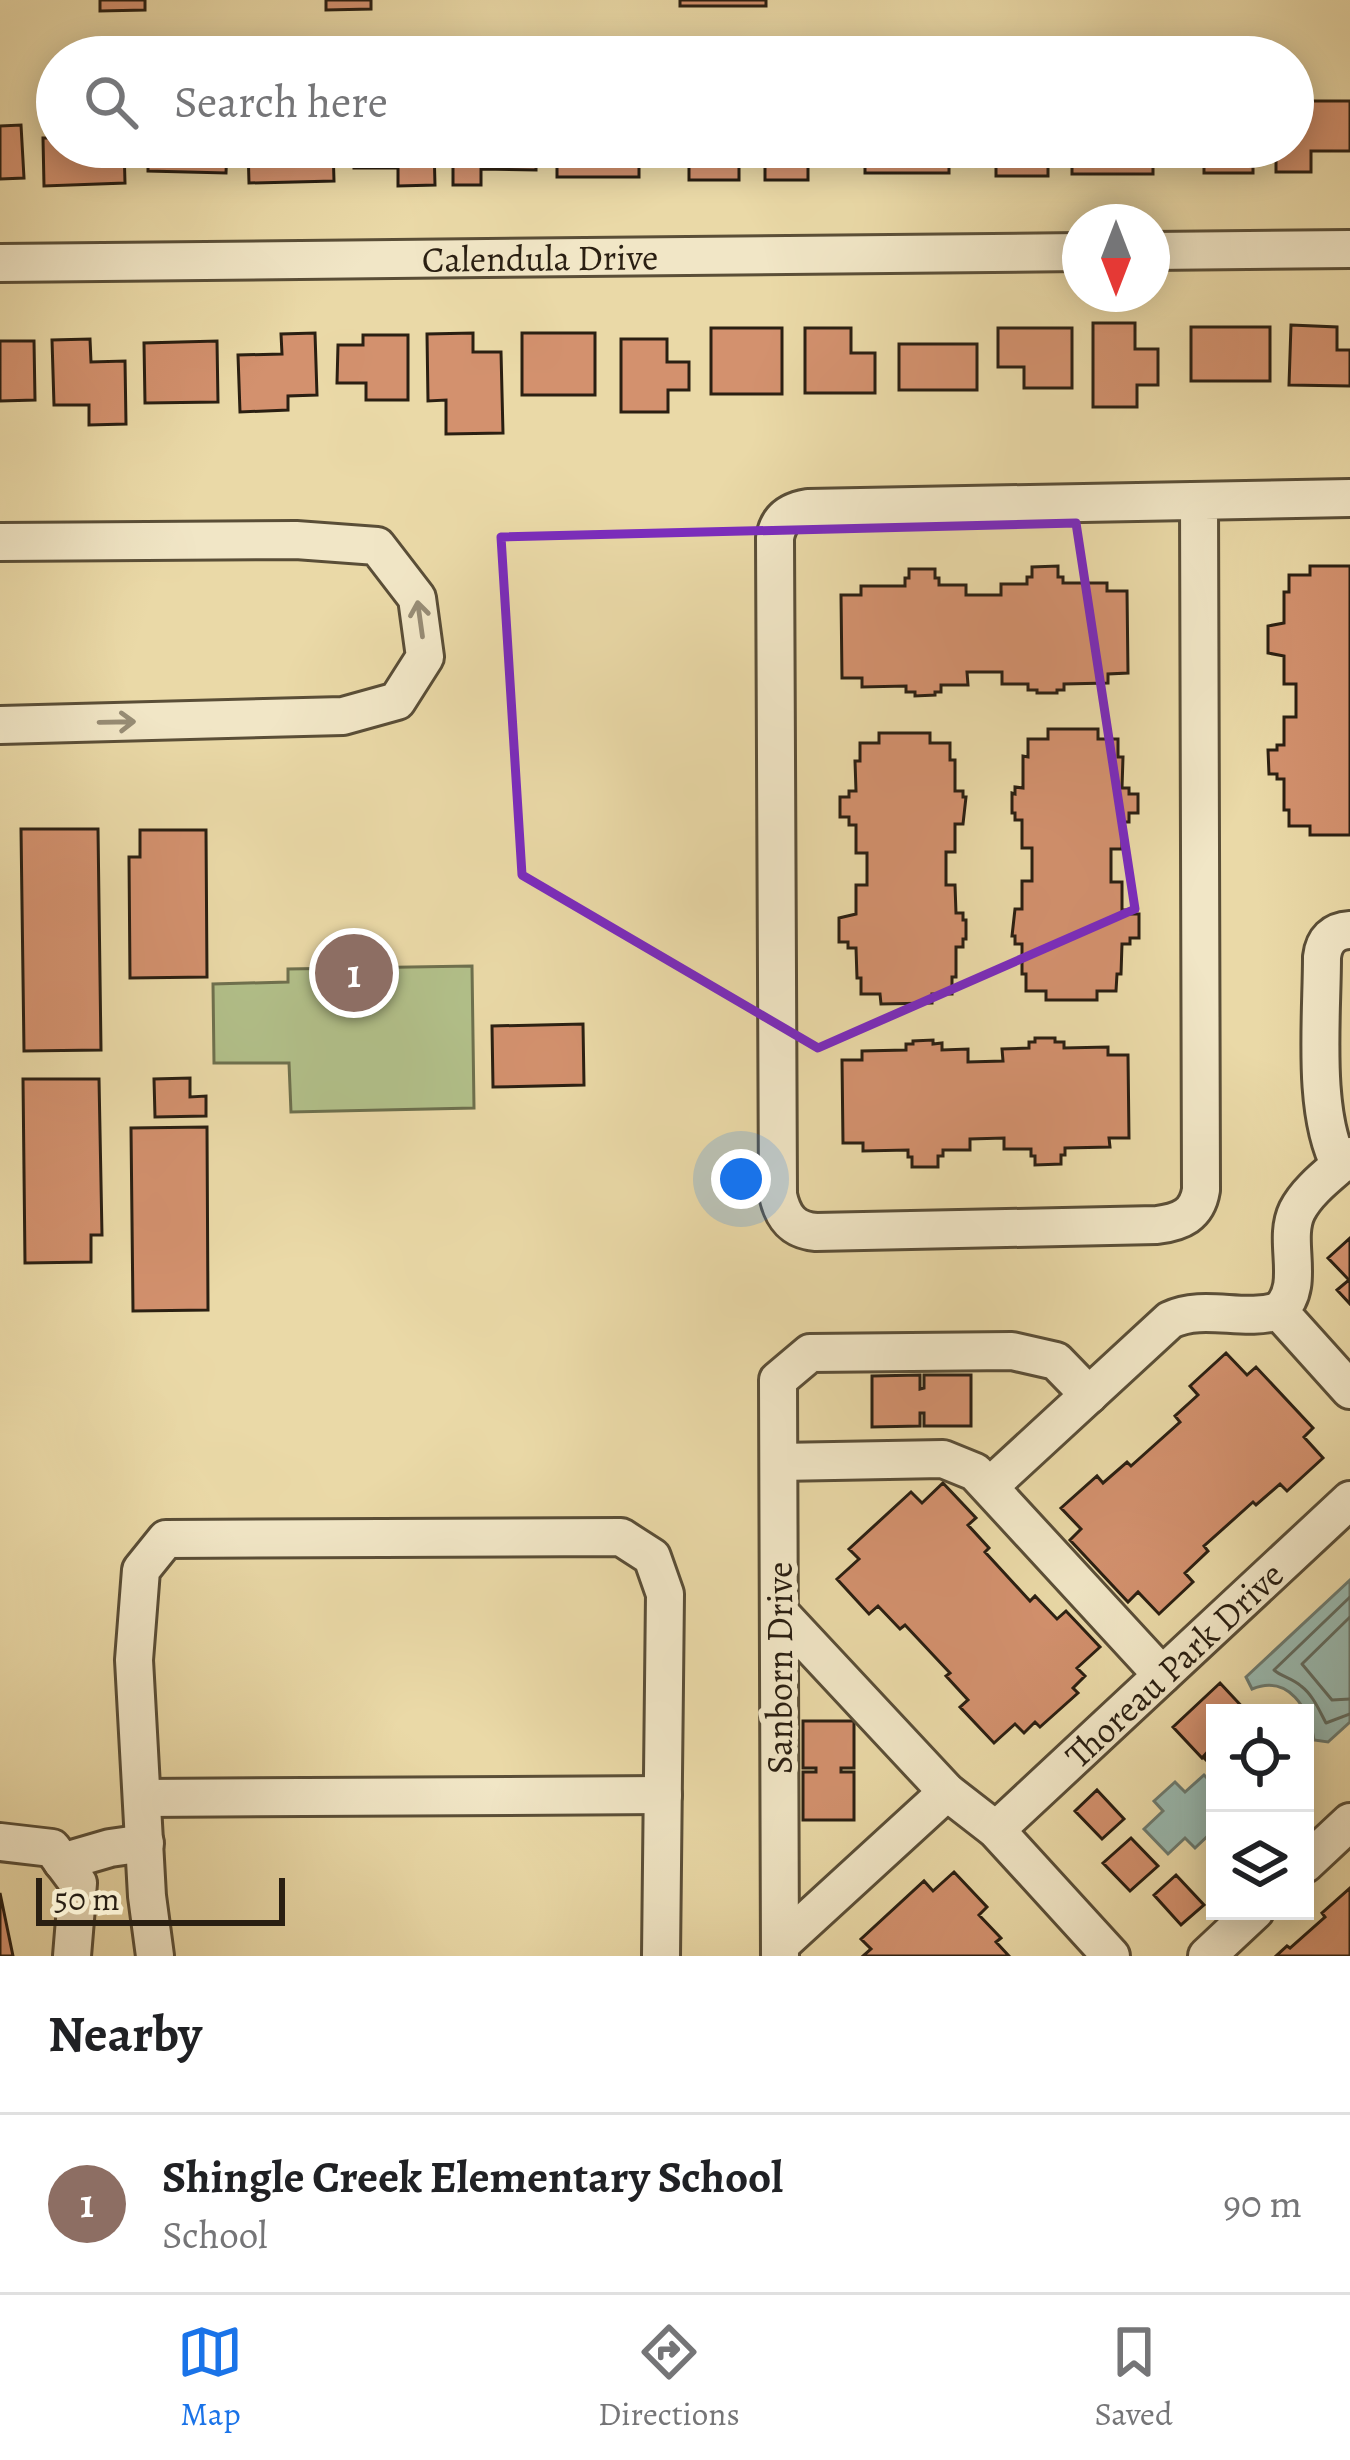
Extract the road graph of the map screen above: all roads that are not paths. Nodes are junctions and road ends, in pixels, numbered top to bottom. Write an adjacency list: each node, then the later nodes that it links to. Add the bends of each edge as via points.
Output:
1 (1350, 249): 2 (street)
2 (1170, 251)
3 (1062, 252): 4 (street, Calendula Drive)
4 (0, 263)
5 (1350, 498): 6 (street)
6 (1199, 501): 6 (street, via 808,508 780,520 778,1195 794,1226 1157,1226 1184,1219 1199,1201)
7 (0, 542): 8 (street, one-way to 7, via 343,716 397,701 424,657 417,598 377,546 296,539)
8 (0, 725)
9 (1350, 930): 10 (street, via 1331,936 1322,956 1322,1107 1328,1138)
10 (1345, 1160): 11 (street, via 1295,1216 1292,1293)
11 (1279, 1311): 12 (street); 13 (street, via 1180,1315)
12 (1350, 1390)
13 (1089, 1395): 14 (street, Sanborn Drive, via 1056,1361 1012,1351 811,1353 778,1380); 15 (street)
14 (779, 1462): 15 (street, via 943,1459); 17 (street, Sanborn Drive)
15 (990, 1486): 18 (street)
16 (1350, 1500): 18 (street, Thoreau Park Drive)
17 (779, 1612): 19 (street); 29 (street, Sanborn Drive)
18 (1162, 1675): 23 (street, Thoreau Park Drive)
19 (947, 1792): 23 (street); 29 (street)
20 (663, 1795): 21 (street); 21 (street, via 664,1594 652,1557 621,1537 214,1538 166,1539 140,1570 134,1660); 32 (street)
21 (143, 1798): 25 (street)
22 (1350, 1822): 26 (street)
23 (996, 1830): 33 (street)
24 (3, 1842): 27 (street, via 52,1847)
25 (145, 1843): 27 (street, via 110,1848); 31 (street)
26 (1314, 1856)
27 (70, 1873): 30 (street)
28 (1245, 1920): 34 (street)
29 (780, 1950)
30 (71, 1956)
31 (155, 1956)
32 (662, 1956)
33 (1111, 1956)
34 (1207, 1956)

